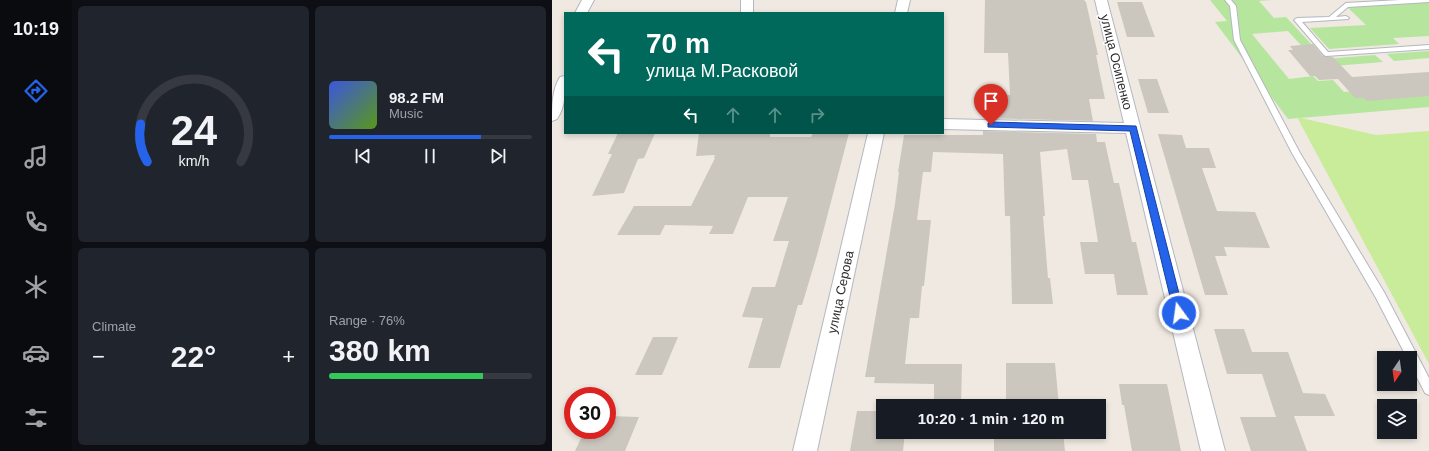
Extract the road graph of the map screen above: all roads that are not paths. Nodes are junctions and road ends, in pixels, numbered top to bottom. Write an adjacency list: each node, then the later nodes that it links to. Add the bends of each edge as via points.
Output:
1 (588, 0): 7 (street)
2 (747, 0): 8 (street)
3 (904, 0): 9 (street)
4 (1100, 0): 16 (street, улица Осипенко)
5 (1228, 0): 18 (lane, via 1233,6 1237,40 1292,146 1380,295)
6 (1429, 0): 10 (lane, via 1346,5)
7 (582, 12)
8 (747, 12)
9 (901, 12)
10 (1331, 18): 11 (lane); 12 (lane, via 1297,20 1326,54)
11 (1346, 18)
12 (1429, 47)
13 (564, 83): 14 (street)
14 (552, 116)
15 (944, 124): 16 (street)
16 (1134, 128): 20 (street, улица Осипенко)
17 (876, 134): 19 (street, улица Серова)
18 (1429, 388)
19 (805, 451)
20 (1213, 451)

